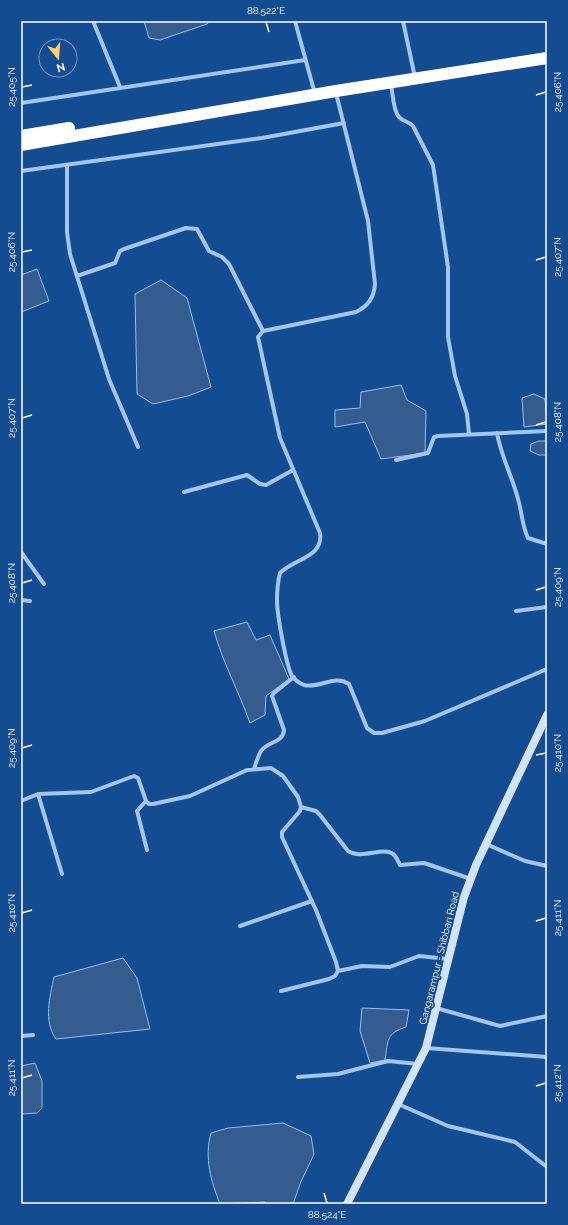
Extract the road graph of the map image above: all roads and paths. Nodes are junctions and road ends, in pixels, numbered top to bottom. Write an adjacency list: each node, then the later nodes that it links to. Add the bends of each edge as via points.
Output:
1 (93, 21): 9 (street)
2 (295, 21): 6 (street)
3 (403, 21): 7 (street)
4 (547, 50): 7 (highway)
5 (547, 58): 8 (highway)
6 (305, 60): 9 (street); 11 (street)
7 (414, 73): 11 (highway)
8 (391, 83): 10 (highway); 22 (street, via 396,113 399,118 410,122 433,165 448,267 448,337 467,414)
9 (120, 87): 12 (street)
10 (336, 91): 11 (highway); 13 (street)
11 (314, 92): 14 (highway); 15 (highway)
12 (21, 103)
13 (344, 123): 16 (street, via 262,138); 19 (street, via 368,221 374,294 363,309 356,312)
14 (21, 136)
15 (21, 145)
16 (67, 166): 17 (street); 18 (street, via 68,243)
17 (21, 171)
18 (77, 276): 19 (street, via 115,263 120,251 124,249 186,228 197,229 209,251 222,257 229,264); 23 (street, via 109,379)
19 (263, 331): 25 (street, via 258,337 258,344 280,438)
20 (547, 431): 21 (street)
21 (497, 433): 22 (street); 27 (street, via 518,499 525,532 528,538)
22 (469, 434): 24 (street, via 434,437 428,453)
23 (138, 447)
24 (396, 460)
25 (294, 470): 26 (street, via 266,485 247,475); 35 (street, via 321,539 320,546 314,553 280,573 277,608 289,670)
26 (184, 492)
27 (547, 544)
28 (21, 552): 29 (street)
29 (44, 584)
30 (21, 600): 31 (street)
31 (30, 601)
32 (547, 607): 33 (street)
33 (516, 611)
34 (547, 669): 35 (street, via 426,721 382,733 374,733 367,728 352,688 343,680 309,686 303,685)
35 (294, 677): 37 (street, via 272,696 284,734 260,752)
36 (547, 715): 42 (main road, Gangarampur - Shibbari Road)
37 (254, 769): 40 (street, via 239,772 184,798 153,804); 41 (street, via 271,768 278,771 298,797)
38 (38, 794): 39 (street); 40 (street, via 91,792 134,776 138,778); 45 (street)
39 (21, 801)
40 (146, 801): 43 (street, via 136,811)
41 (301, 807): 46 (street, via 316,811 348,851 354,854 388,852 394,855 400,865 424,863); 47 (street, via 282,832 282,837)
42 (486, 844): 44 (street, via 525,861); 46 (main road, Gangarampur - Shibbari Road)
43 (147, 850)
44 (547, 866)
45 (62, 874)
46 (471, 879): 49 (main road, Gangarampur - Shibbari Road)
47 (312, 901): 48 (street); 50 (street)
48 (240, 926)
49 (448, 959): 50 (street, via 419,956 390,967 362,966); 52 (main road, Gangarampur - Shibbari Road)
50 (338, 971): 51 (street, via 329,979)
51 (281, 992)
52 (436, 1008): 53 (street, via 500,1026); 56 (main road, Gangarampur - Shibbari Road)
53 (547, 1016)
54 (33, 1035): 55 (street)
55 (21, 1036)
56 (426, 1048): 57 (street); 58 (main road, Gangarampur - Shibbari Road)
57 (547, 1057)
58 (418, 1064): 59 (street, via 388,1061 338,1074); 60 (main road, Gangarampur - Shibbari Road)
59 (298, 1077)
60 (398, 1104): 61 (street, via 448,1126 515,1142); 62 (main road, Gangarampur - Shibbari Road)
61 (547, 1167)
62 (347, 1204)

